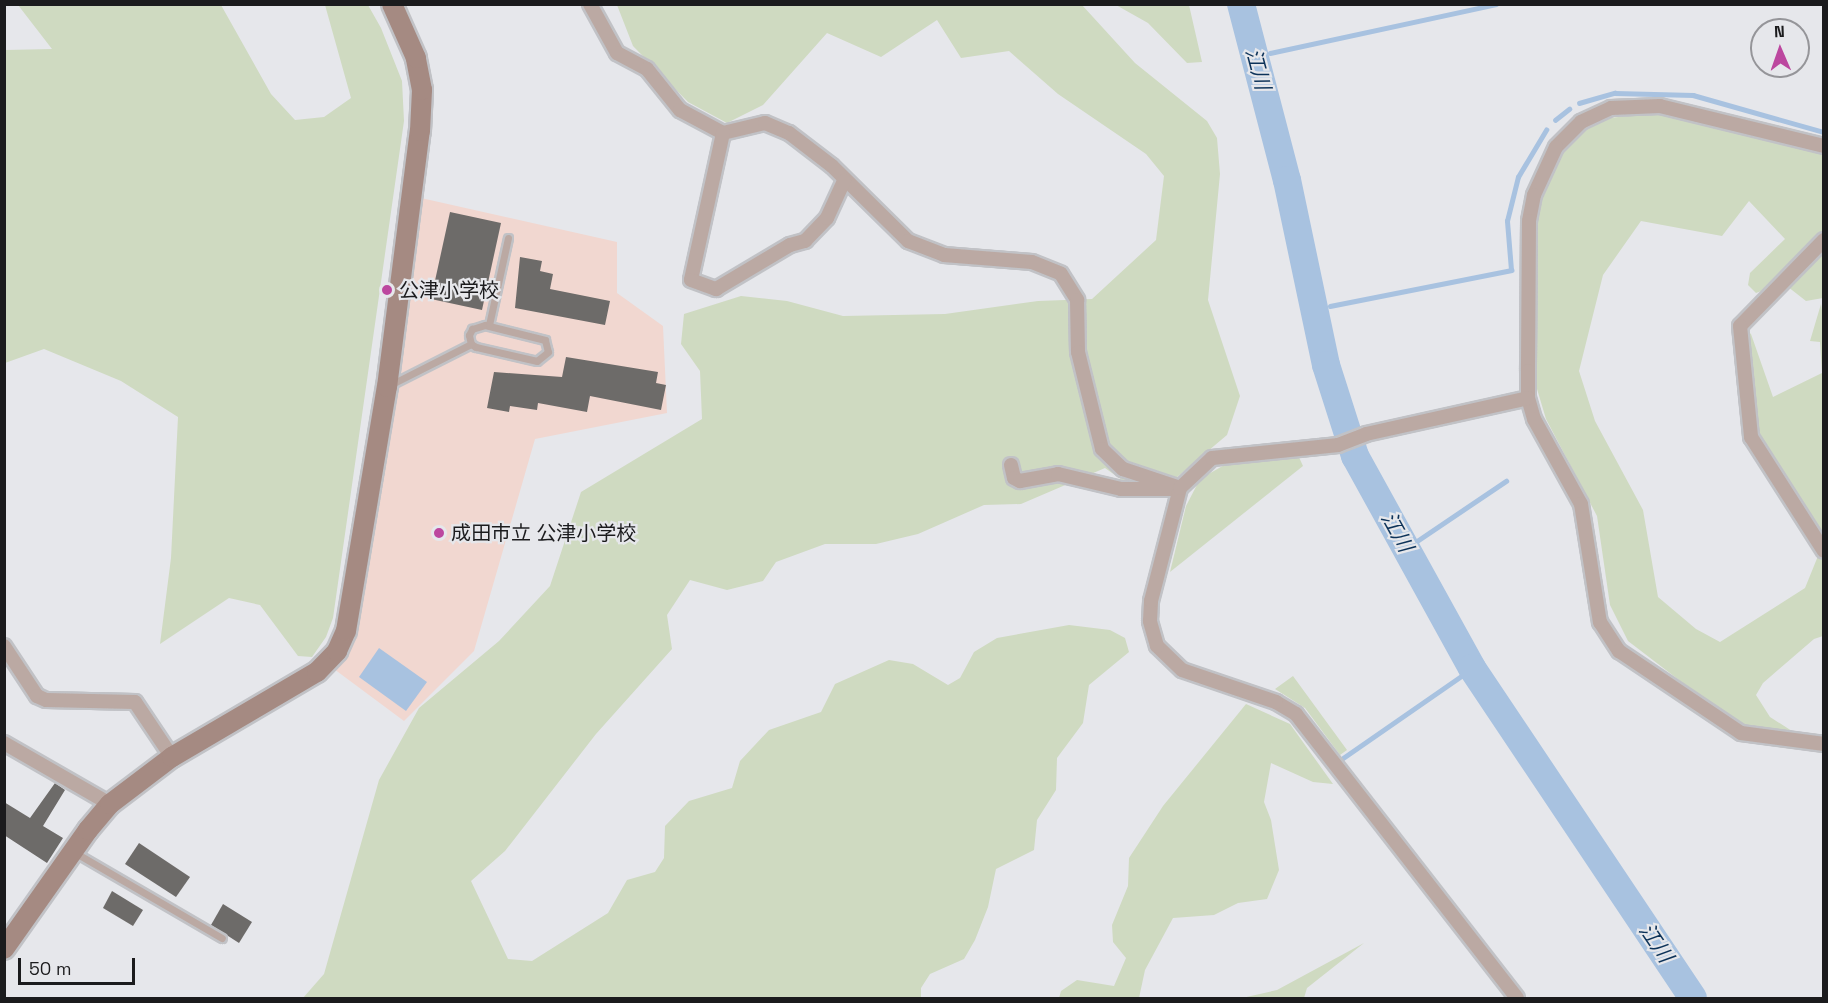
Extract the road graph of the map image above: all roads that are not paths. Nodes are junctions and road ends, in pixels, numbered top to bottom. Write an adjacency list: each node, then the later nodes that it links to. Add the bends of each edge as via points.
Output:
1 (392, 4): 10 (street, via 416,58 422,90)
2 (590, 4): 3 (street, via 617,53 647,69 680,110)
3 (723, 133): 5 (street, via 765,123 813,149); 5 (street, via 691,280 716,289 790,245 805,241 827,218)
4 (1824, 146): 11 (street, via 1660,106 1611,108 1567,133 1545,166 1529,221)
5 (844, 181): 13 (street, via 908,241 929,251 1032,262 1061,274 1077,300 1078,352 1102,449 1124,469)
6 (508, 238): 8 (lane)
7 (1824, 240): 14 (street, via 1740,326 1751,437)
8 (489, 326): 9 (lane, via 472,329); 9 (lane, via 545,340 548,352 537,361)
9 (471, 344): 10 (lane)
10 (387, 387): 18 (street, via 346,631 337,651 301,682)
11 (1528, 398): 13 (street, via 1349,441 1212,458); 17 (street, via 1534,418 1581,504 1600,622 1619,651 1741,733)
12 (1011, 465): 13 (street, via 1020,482 1058,474 1121,489)
13 (1180, 488): 23 (street, via 1151,601 1152,633 1157,646 1182,670 1276,702 1296,714)
14 (1824, 550)
15 (4, 646): 18 (street, via 37,696 46,700 135,702)
16 (4, 743): 19 (street)
17 (1824, 744)
18 (172, 757): 19 (street)
19 (110, 804): 20 (street)
20 (73, 851): 21 (lane); 22 (street)
21 (222, 938)
22 (4, 950)
23 (1517, 999)

